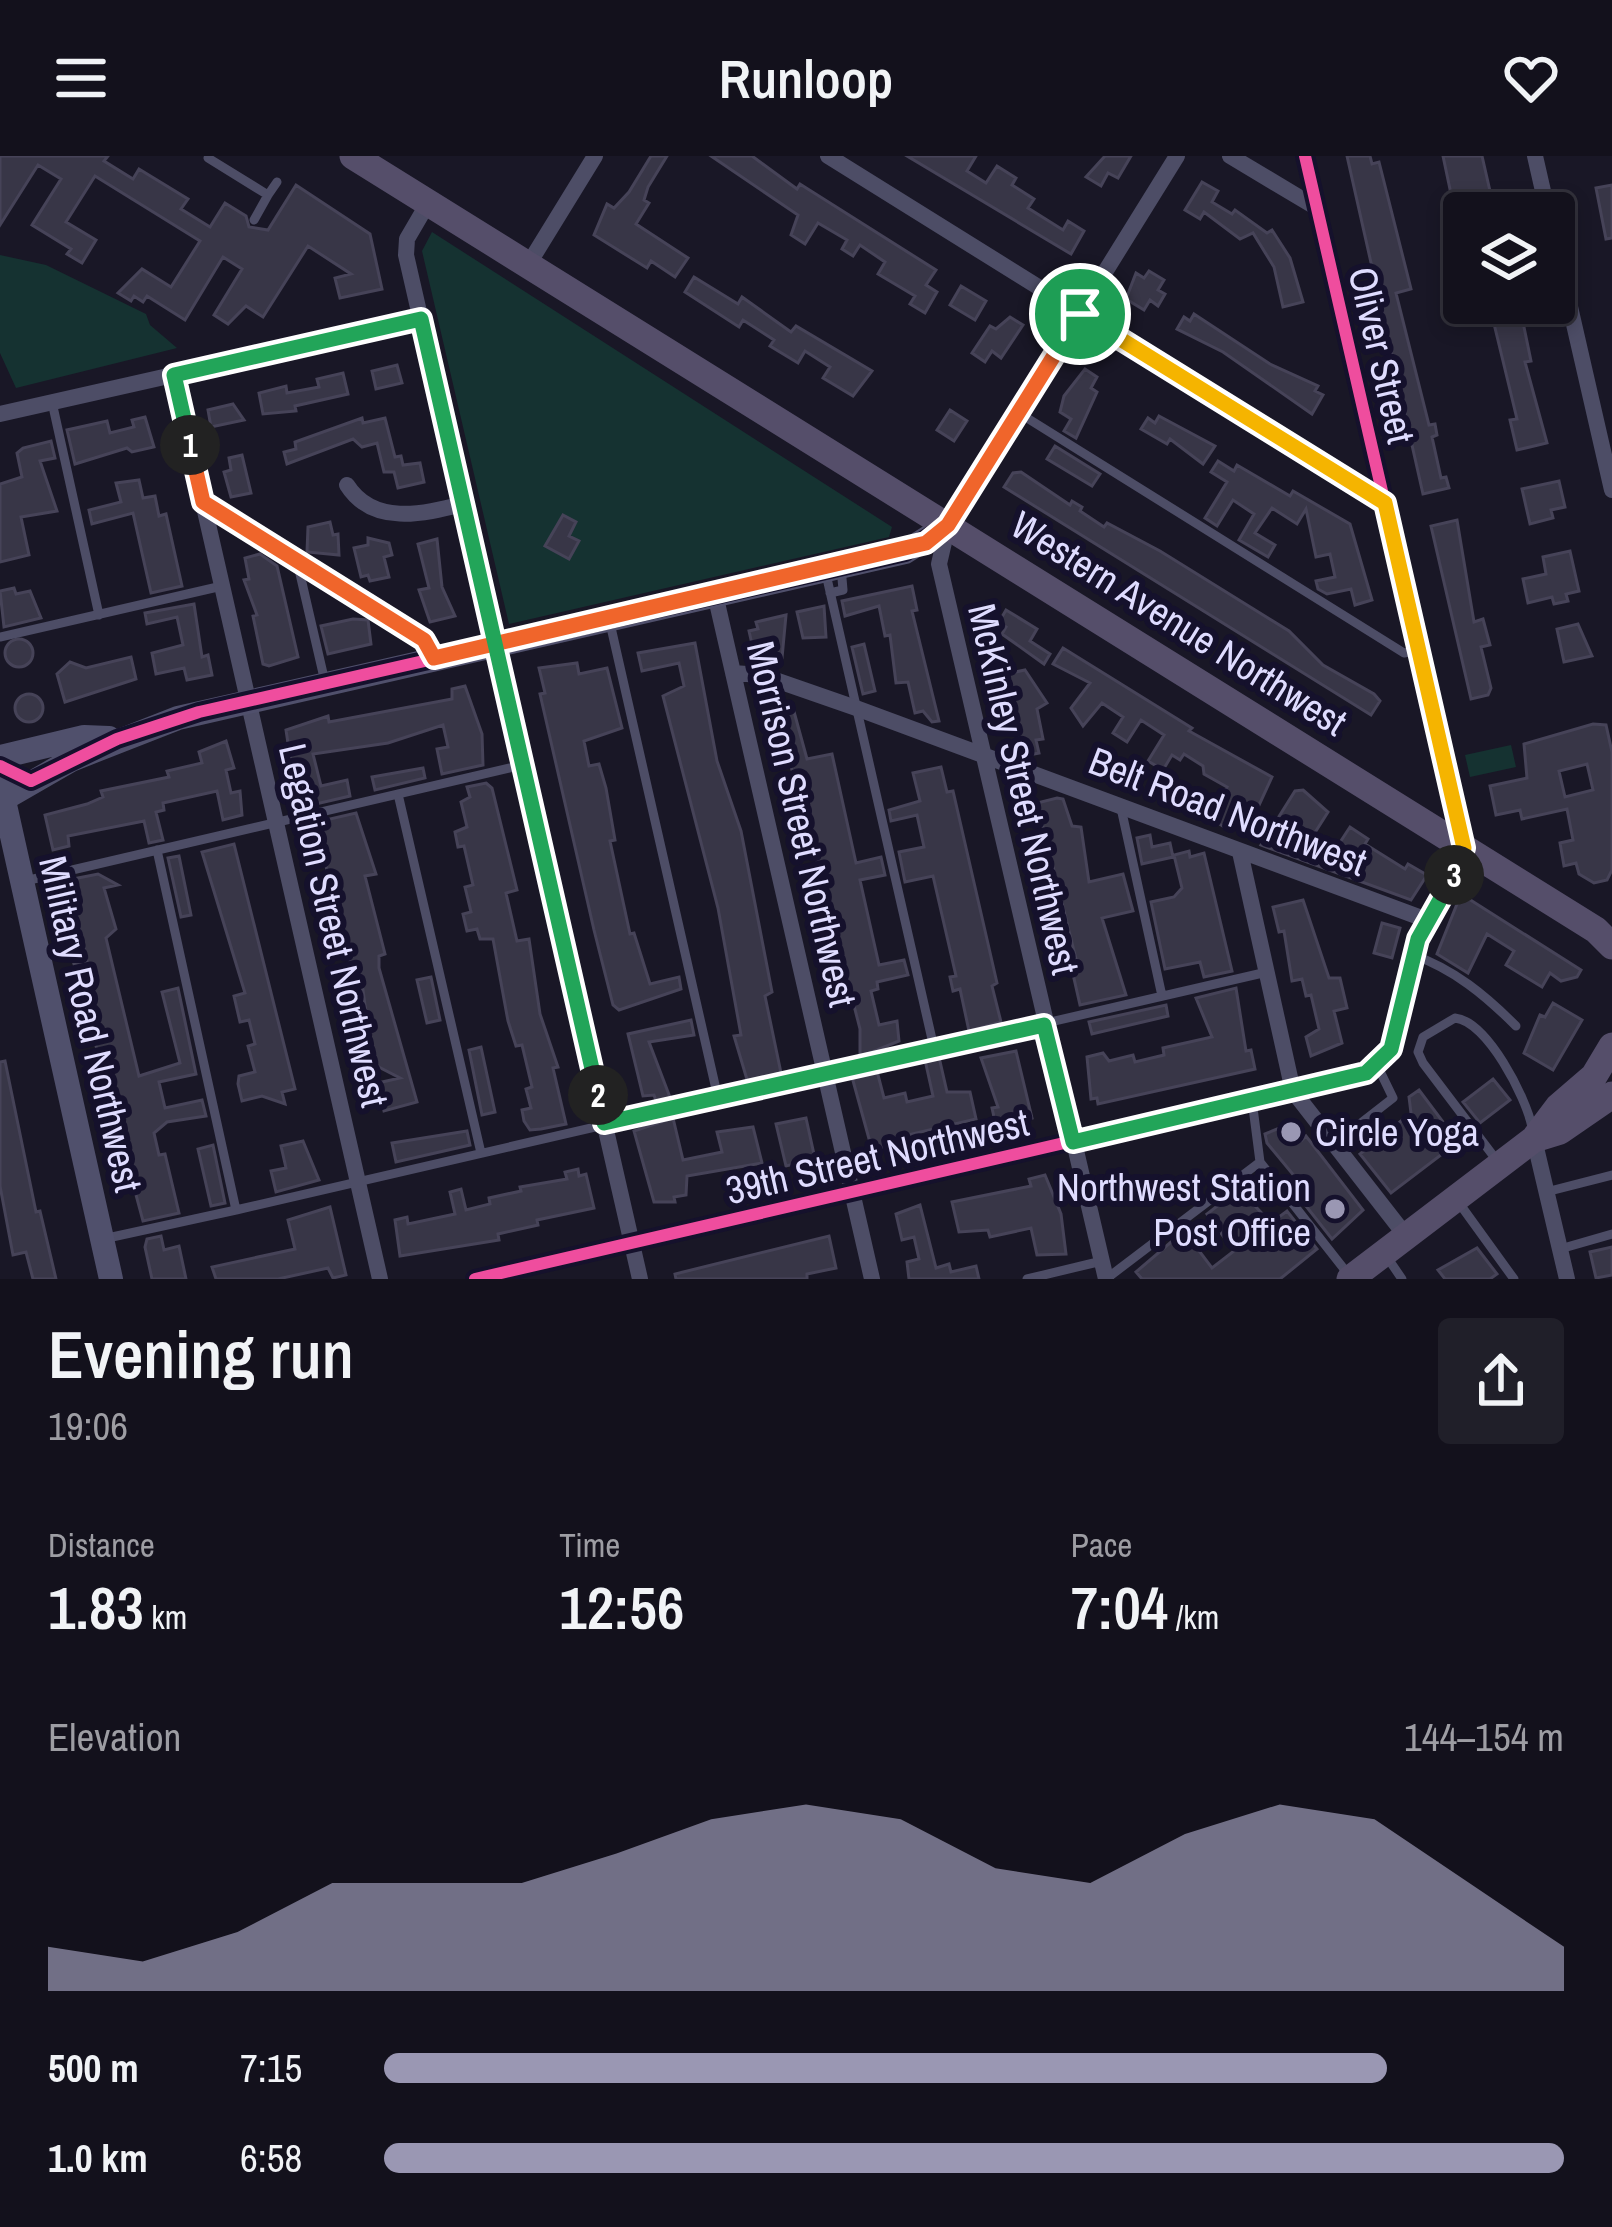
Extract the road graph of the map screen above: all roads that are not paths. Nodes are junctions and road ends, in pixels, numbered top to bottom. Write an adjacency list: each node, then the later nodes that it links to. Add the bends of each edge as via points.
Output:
1 (353, 156): 12 (main road, Western Avenue Northwest)
2 (595, 156): 15 (street)
3 (828, 156): 16 (street)
4 (1177, 156): 16 (street)
5 (1230, 156): 13 (street)
6 (1305, 156): 13 (street, Oliver Street)
7 (1535, 156): 10 (street)
8 (208, 158): 11 (lane)
9 (277, 182): 11 (lane)
10 (1543, 192)
11 (268, 196): 14 (lane)
12 (428, 203): 15 (main road, Western Avenue Northwest); 17 (street, via 405,247)
13 (1317, 208): 26 (street, Oliver Street)
14 (254, 220)
15 (528, 265): 28 (main road, Western Avenue Northwest)
16 (1080, 314): 21 (street); 26 (street)
17 (421, 319): 19 (street); 27 (street)
18 (1574, 324): 24 (street)
19 (174, 375): 20 (street); 25 (street, Legation Street Northwest)
20 (52, 402): 22 (street); 33 (lane)
21 (1017, 412): 28 (street); 37 (lane, via 1404,653)
22 (0, 414)
23 (347, 484): 27 (street, via 387,513)
24 (1612, 490)
25 (203, 502): 29 (street); 31 (street, Legation Street Northwest)
26 (1385, 503): 37 (street, Oliver Street)
27 (463, 504): 36 (street)
28 (948, 525): 30 (main road, via 914,549); 44 (street, McKinley Street Northwest, via 938,564); 52 (main road, Western Avenue Northwest)
29 (297, 562): 38 (street, via 424,640); 40 (lane)
30 (832, 577): 32 (main road); 42 (lane)
31 (222, 586): 33 (lane); 41 (street, Legation Street Northwest)
32 (715, 594): 34 (main road); 39 (street, Morrison Street Northwest)
33 (99, 615): 35 (lane)
34 (609, 617): 36 (main road); 69 (lane)
35 (0, 637)
36 (495, 644): 38 (main road); 46 (street)
37 (1419, 650): 52 (street, Oliver Street)
38 (434, 658): 40 (main road)
39 (733, 673): 42 (street, Belt Road Northwest); 66 (street, Morrison Street Northwest)
40 (325, 682): 41 (main road)
41 (248, 699): 43 (main road); 51 (street, Legation Street Northwest)
42 (856, 708): 44 (street, Belt Road Northwest); 64 (lane)
43 (117, 739): 45 (main road, via 88,736); 47 (main road)
44 (981, 753): 50 (street, Belt Road Northwest); 61 (street, McKinley Street Northwest)
45 (0, 761): 47 (main road)
46 (522, 765): 49 (lane); 71 (street)
47 (31, 781): 48 (main road)
48 (1, 794): 55 (main road, Military Road Northwest)
49 (398, 794): 51 (lane); 75 (lane)
50 (1120, 806): 54 (street, Belt Road Northwest); 60 (lane)
51 (276, 821): 53 (lane); 79 (street, Legation Street Northwest)
52 (1464, 848): 56 (street); 57 (main road, Western Avenue Northwest)
53 (157, 850): 55 (lane); 83 (lane)
54 (1240, 852): 56 (street, Belt Road Northwest); 59 (street)
55 (22, 882): 85 (main road, Military Road Northwest)
56 (1427, 920): 58 (street)
57 (1606, 935)
58 (1413, 955): 62 (lane, via 1486,996); 65 (street, via 1391,1049)
59 (1267, 972): 60 (lane); 67 (street)
60 (1162, 996): 61 (lane)
61 (1044, 1025): 64 (lane); 73 (street, McKinley Street Northwest)
62 (1516, 1026)
63 (1612, 1046): 72 (main road)
64 (934, 1048): 66 (lane)
65 (1378, 1066): 67 (street, 39th Street Northwest); 74 (lane, via 1393,1098)
66 (825, 1073): 69 (lane); 80 (street, Morrison Street Northwest)
67 (1293, 1090): 70 (street, 39th Street Northwest); 74 (street)
68 (1612, 1095): 72 (main road)
69 (718, 1098): 71 (lane)
70 (1252, 1100): 73 (street, 39th Street Northwest); 76 (lane)
71 (604, 1123): 75 (lane); 86 (street)
72 (1534, 1139): 77 (main road); 77 (lane, via 1526,1096 1473,1023 1455,1018 1423,1037 1423,1063); 81 (street)
73 (1073, 1142): 80 (street, 39th Street Northwest); 89 (street, McKinley Street Northwest)
74 (1334, 1144): 87 (street)
75 (481, 1153): 79 (lane)
76 (1260, 1162): 89 (lane); 97 (lane)
77 (1500, 1164): 82 (main road)
78 (1612, 1175): 81 (lane)
79 (358, 1182): 83 (lane); 92 (street, Legation Street Northwest)
80 (852, 1192): 86 (street, 39th Street Northwest); 95 (street, Morrison Street Northwest)
81 (1546, 1192): 88 (street)
82 (1456, 1198): 87 (main road); 90 (lane)
83 (236, 1210): 85 (lane)
84 (1612, 1234): 88 (lane)
85 (103, 1239): 91 (main road, Military Road Northwest)
86 (631, 1243): 93 (street, 39th Street Northwest); 94 (street)
87 (1395, 1245): 97 (main road); 98 (lane)
88 (1560, 1249): 99 (street)
89 (1104, 1273): 96 (lane)
90 (1510, 1278)
91 (111, 1279)
92 (380, 1279)
93 (475, 1279)
94 (640, 1279)
95 (872, 1279)
96 (1027, 1279)
97 (1350, 1279)
98 (1402, 1279)
99 (1567, 1279)

